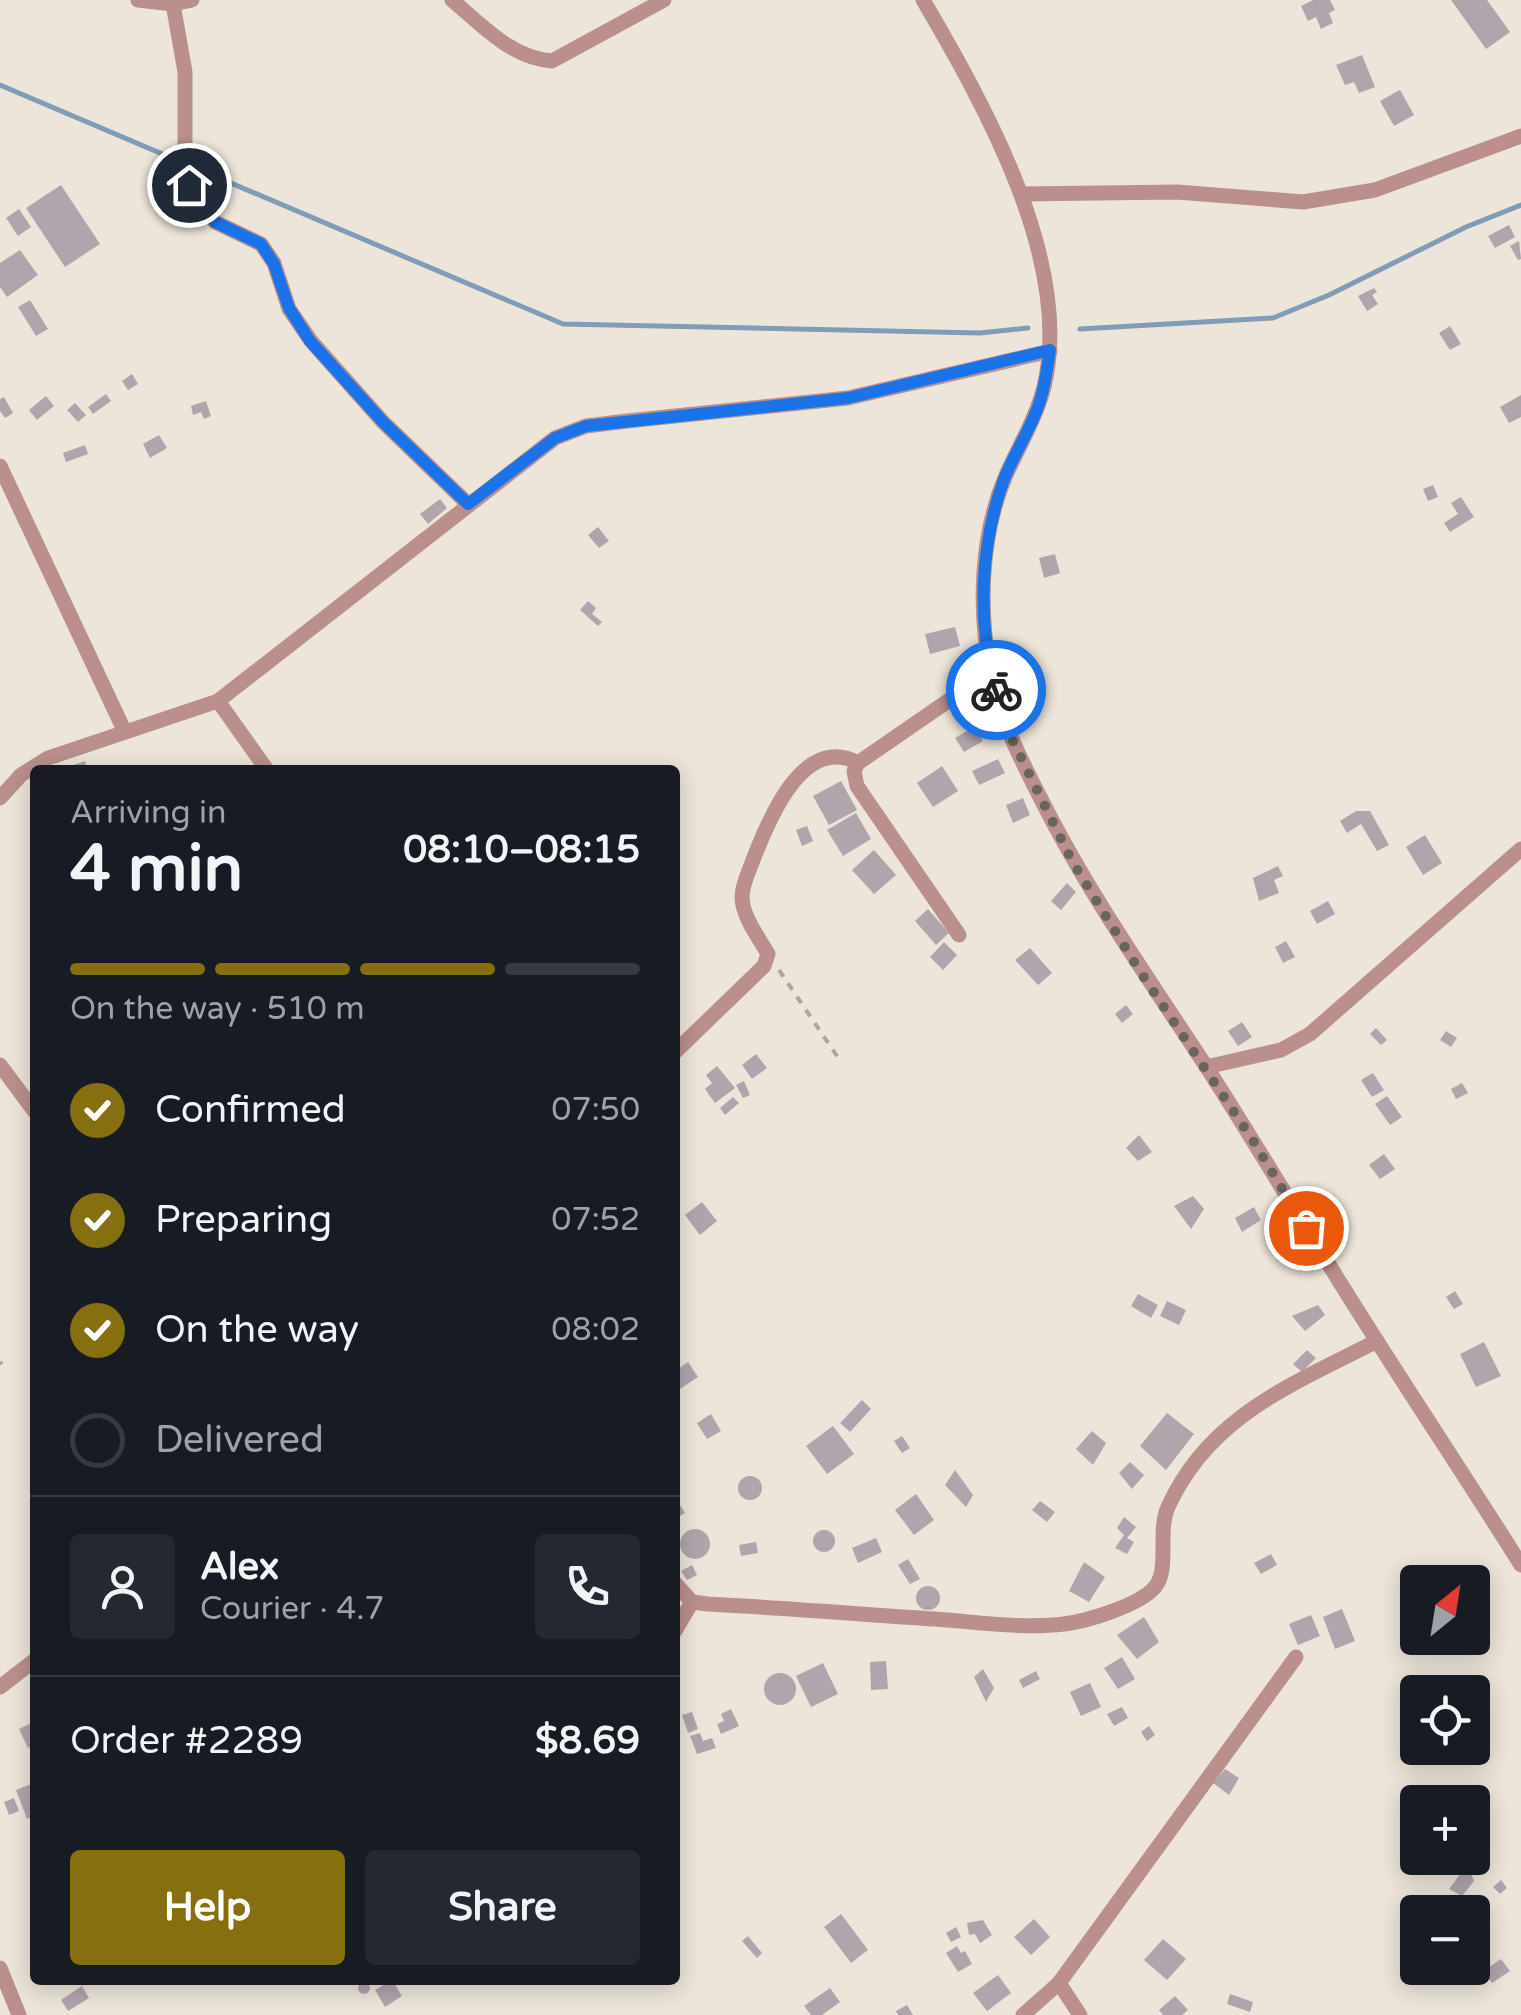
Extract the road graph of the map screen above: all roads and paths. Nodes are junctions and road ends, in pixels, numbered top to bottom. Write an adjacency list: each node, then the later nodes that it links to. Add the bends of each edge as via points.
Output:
1 (138, 0): 6 (street)
2 (192, 0): 6 (street)
3 (452, 0): 4 (street, via 514,50 552,61)
4 (664, 0)
5 (924, 0): 8 (street)
6 (173, 4): 11 (street, via 189,185 215,222 261,244 304,333)
7 (1521, 136): 8 (street, via 1375,190 1303,202 1177,192)
8 (1021, 194): 9 (street, via 1044,283)
9 (1050, 350): 11 (street, via 848,398 586,426 555,438); 12 (street, via 1040,403 1004,478 986,550)
10 (0, 466): 14 (street)
11 (468, 504): 13 (street)
12 (990, 672): 15 (street); 26 (street, via 1013,741 1072,861)
13 (218, 702): 14 (street); 17 (street)
14 (124, 730): 16 (street)
15 (858, 763): 21 (street, via 858,786); 22 (street, via 833,756 803,770 761,839 742,898)
16 (37, 765)
17 (263, 765)
18 (30, 769): 19 (street)
19 (0, 798)
20 (1521, 849): 26 (street, via 1310,1034 1282,1050)
21 (959, 935)
22 (768, 954): 23 (street, via 758,975); 24 (path)
23 (680, 1047)
24 (842, 1062)
25 (0, 1066): 27 (street)
26 (1206, 1068): 28 (street)
27 (30, 1105)
28 (1376, 1341): 29 (street); 31 (street, via 1237,1418 1200,1452 1164,1515 1157,1585 1106,1613 1064,1624 987,1623)
29 (1521, 1566)
30 (680, 1589): 31 (street)
31 (692, 1602): 32 (street)
32 (680, 1622)
33 (1296, 1657): 37 (street)
34 (30, 1664): 35 (street)
35 (0, 1686)
36 (0, 1968): 38 (street)
37 (1058, 1983): 39 (street); 40 (street)
38 (20, 2015)
39 (1023, 2015)
40 (1080, 2015)

